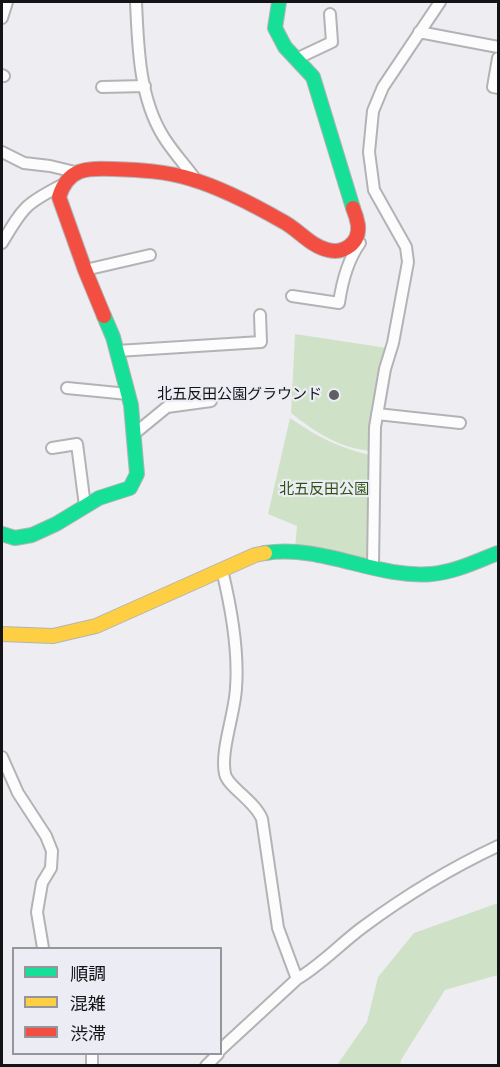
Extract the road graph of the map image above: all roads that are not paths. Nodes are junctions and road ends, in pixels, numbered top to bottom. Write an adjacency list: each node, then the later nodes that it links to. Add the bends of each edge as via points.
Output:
1 (7, 2): 7 (street)
2 (136, 2): 12 (street)
3 (279, 2): 11 (street, via 275,28)
4 (440, 2): 5 (street)
5 (432, 6): 8 (street)
6 (330, 14): 11 (street, via 332,42)
7 (2, 18)
8 (419, 32): 9 (street); 29 (street, via 383,87 373,111 369,152 374,190 406,247 408,262)
9 (498, 47)
10 (498, 58): 14 (street, via 493,87)
11 (296, 59): 19 (street, via 313,77)
12 (145, 86): 13 (street); 17 (street, via 148,103 163,135)
13 (102, 87)
14 (498, 88)
15 (2, 152): 16 (street, via 24,163)
16 (75, 172): 17 (street, via 136,171); 18 (street)
17 (196, 180): 19 (street, via 284,222 316,246 346,249 354,242)
18 (64, 184): 20 (street, via 20,211); 22 (street, via 59,197 61,206)
19 (359, 227): 23 (street, via 363,230 361,241 352,254 339,303)
20 (2, 243)
21 (150, 255): 22 (street)
22 (85, 270): 25 (street)
23 (292, 296)
24 (260, 315): 25 (street, via 261,342)
25 (117, 351): 27 (street)
26 (67, 388): 27 (street)
27 (128, 394): 31 (street)
28 (211, 401): 31 (street, via 167,407)
29 (377, 414): 30 (street); 36 (street)
30 (460, 423)
31 (134, 434): 33 (street, via 137,474 130,488)
32 (52, 448): 33 (street, via 77,444)
33 (85, 506): 34 (street, via 32,535 15,538)
34 (2, 534)
35 (498, 553): 36 (street, via 424,574)
36 (373, 566): 37 (street, via 282,551 255,555)
37 (222, 570): 38 (street, via 76,632 52,636); 42 (street, via 232,613 236,687 223,759 225,776 258,808 262,819 278,928)
38 (2, 634)
39 (2, 757): 41 (street, via 52,851 51,868 42,883 37,912)
40 (498, 846): 42 (street, via 400,902)
41 (43, 947)
42 (297, 979): 43 (street)
43 (222, 1049)

